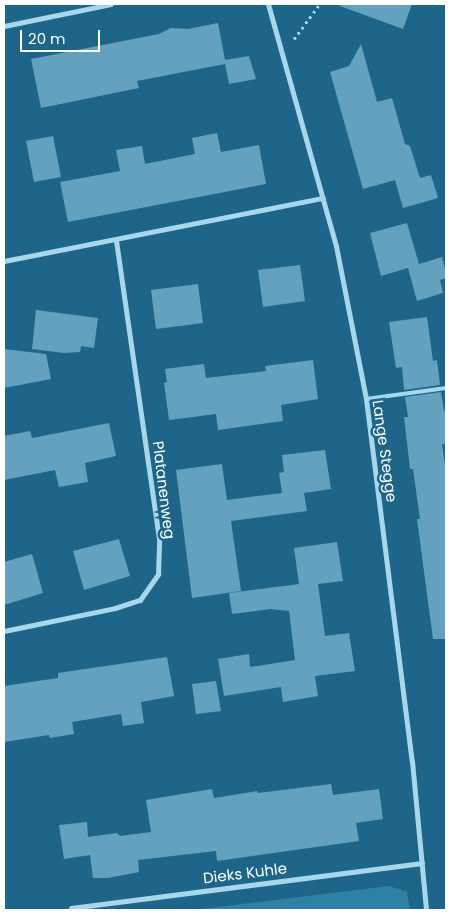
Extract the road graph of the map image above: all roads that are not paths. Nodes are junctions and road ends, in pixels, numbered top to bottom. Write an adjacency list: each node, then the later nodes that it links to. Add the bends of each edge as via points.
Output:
1 (111, 4): 3 (street)
2 (268, 4): 4 (street, Lange Stegge)
3 (4, 26)
4 (323, 198): 5 (street); 8 (street, Lange Stegge, via 336,246)
5 (116, 240): 6 (street); 9 (street, Platanenweg, via 159,539 158,574 140,600)
6 (4, 261)
7 (446, 388): 8 (lane)
8 (366, 399): 10 (street, Lange Stegge)
9 (4, 631)
10 (422, 863): 11 (street, Dieks Kuhle); 12 (street, Lange Stegge)
11 (71, 908)
12 (426, 910)

